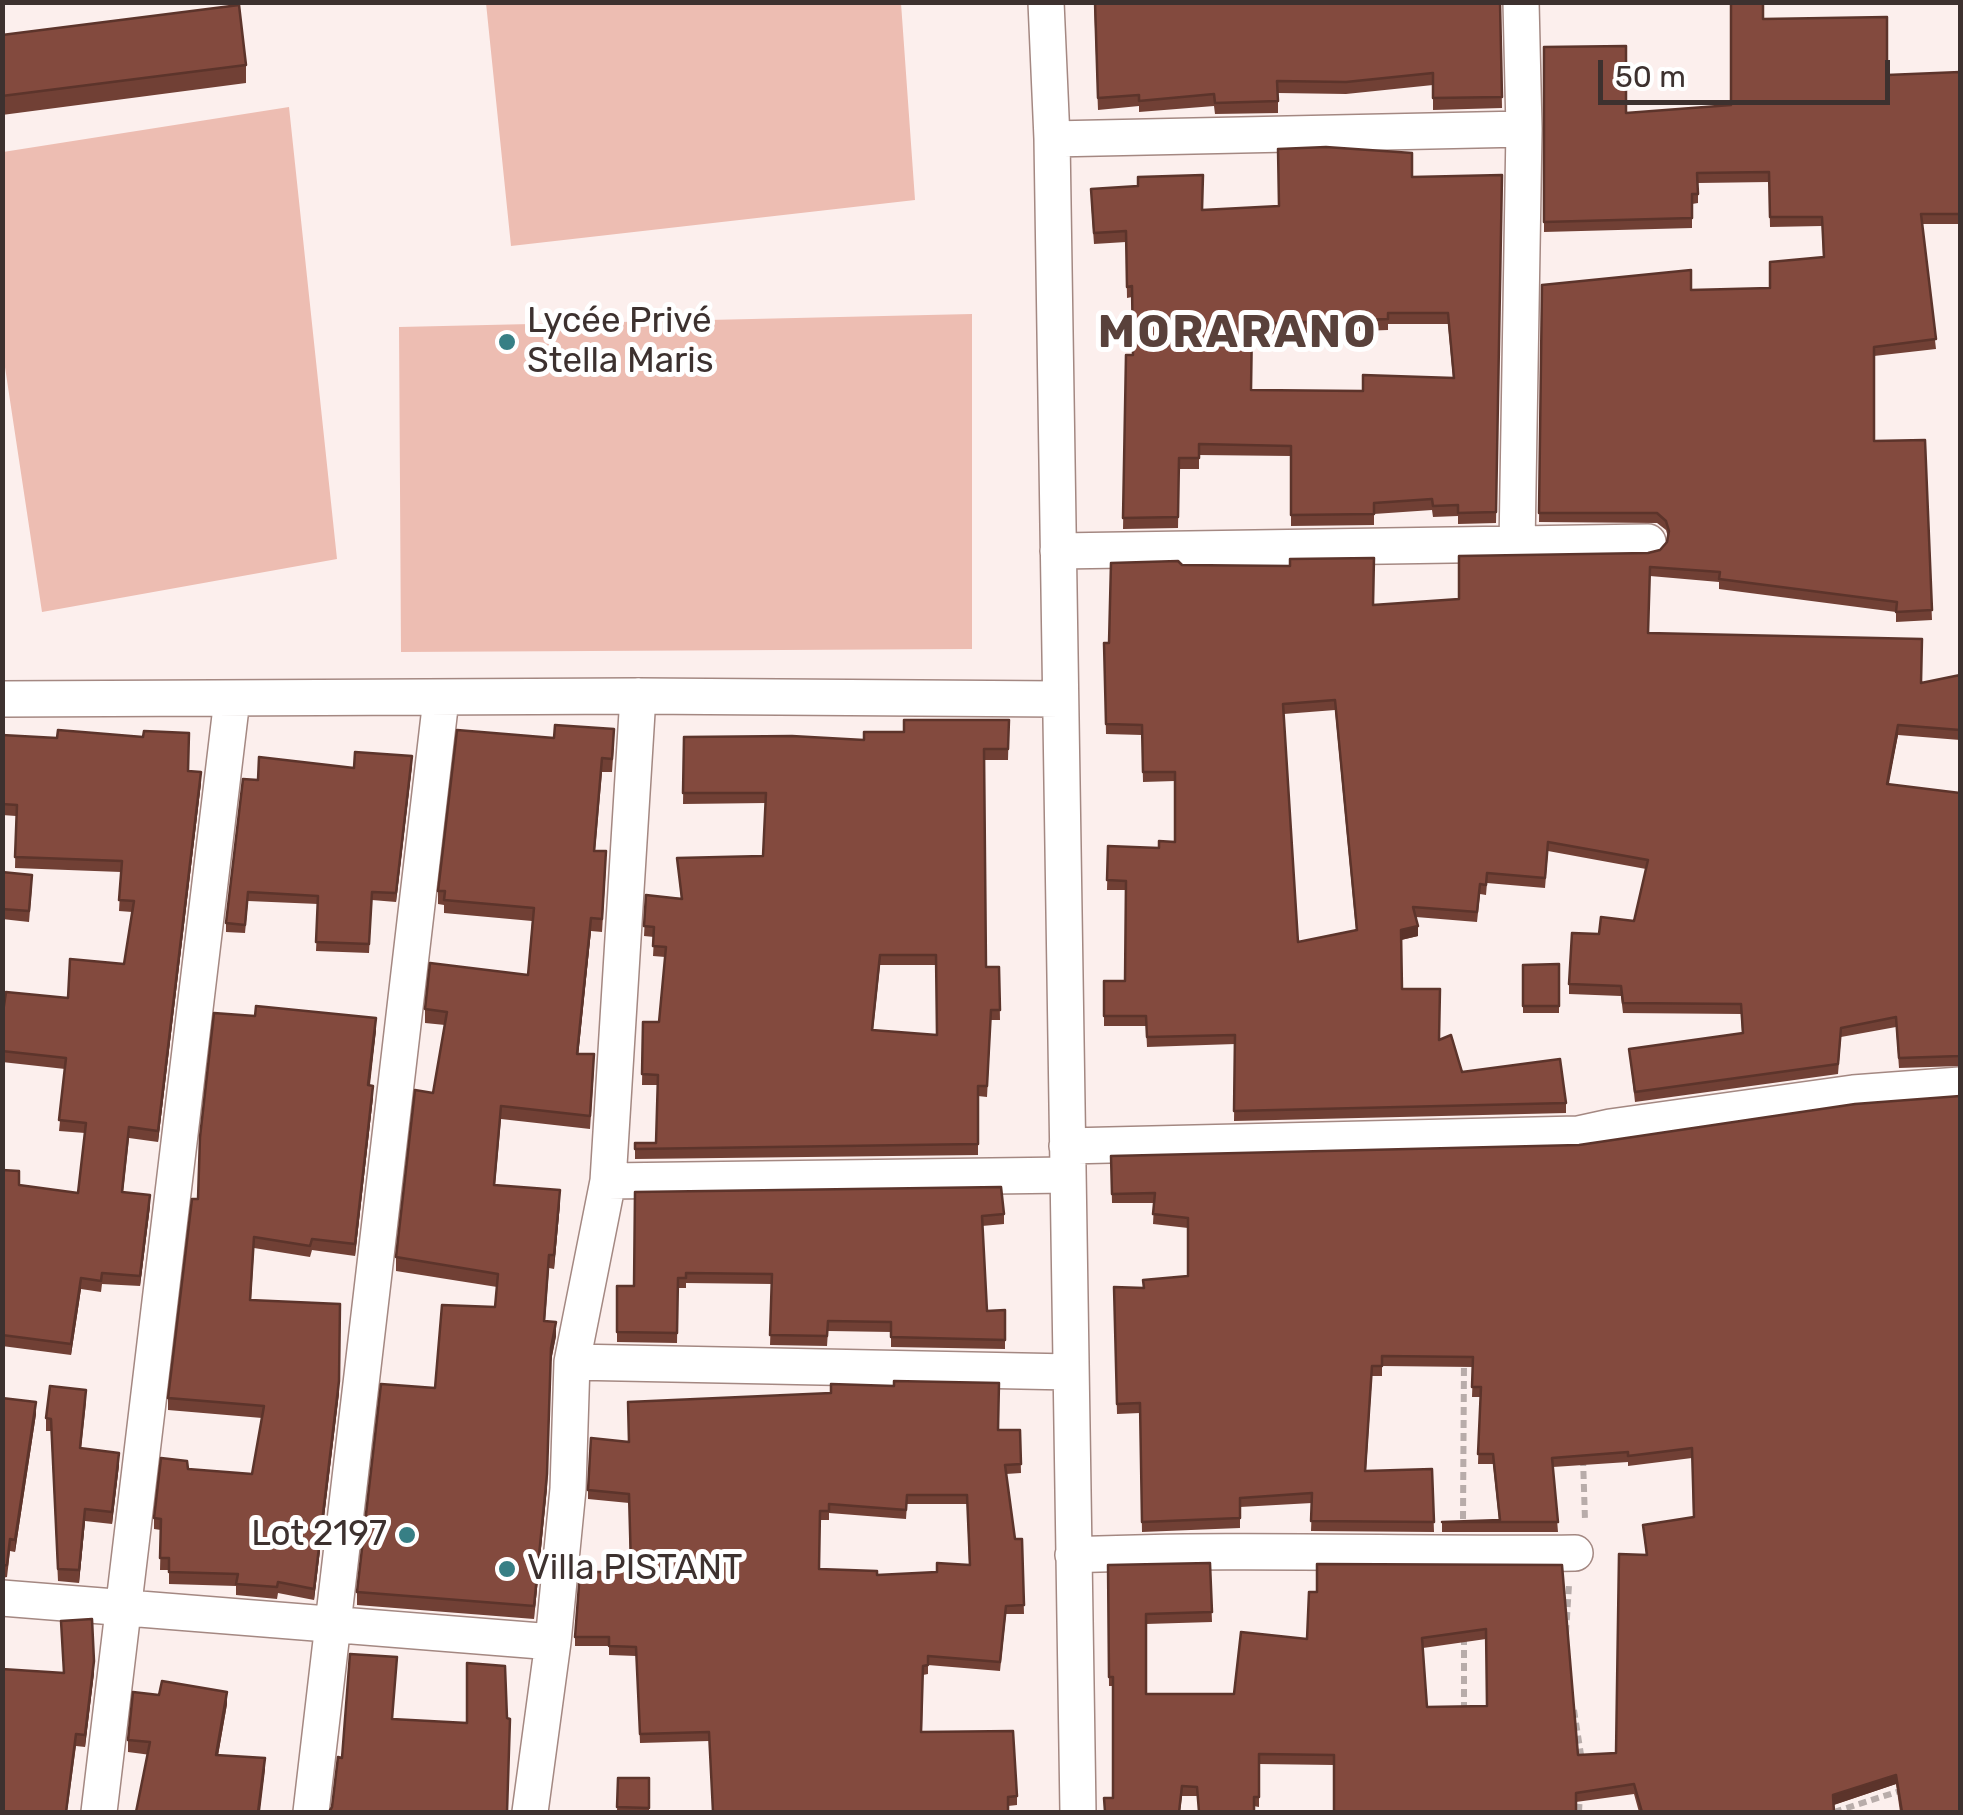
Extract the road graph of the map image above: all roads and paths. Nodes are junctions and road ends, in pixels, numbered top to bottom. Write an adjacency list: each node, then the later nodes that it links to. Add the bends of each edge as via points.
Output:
1 (1046, 2): 4 (street)
2 (1521, 2): 3 (street)
3 (1524, 130): 4 (street); 6 (street)
4 (1052, 139): 7 (street)
5 (1648, 542): 6 (street)
6 (1517, 546): 7 (street)
7 (1058, 551): 12 (street)
8 (638, 696): 11 (street); 12 (street); 15 (street)
9 (2, 698): 10 (street)
10 (232, 699): 11 (street); 24 (street)
11 (441, 699): 25 (street)
12 (1060, 699): 14 (street)
13 (1960, 1086): 14 (street, via 1853,1093 1578,1134)
14 (1067, 1160): 15 (street); 18 (street)
15 (608, 1181): 17 (street)
16 (1464, 1351): 22 (path)
17 (572, 1362): 18 (street); 28 (street)
18 (1071, 1372): 21 (street)
19 (1582, 1442): 20 (path, via 1585,1518)
20 (1575, 1553): 22 (street); 27 (path)
21 (1074, 1554): 22 (street); 35 (street)
22 (1464, 1554)
23 (2, 1598): 24 (street)
24 (125, 1608): 25 (street); 32 (street)
25 (331, 1626): 28 (street); 33 (street)
26 (1464, 1630): 30 (path)
27 (1566, 1641)
28 (553, 1642): 34 (street)
29 (1572, 1698): 36 (path, via 1582,1756)
30 (1464, 1723)
31 (1913, 1787): 37 (path)
32 (99, 1812)
33 (310, 1812)
34 (530, 1812)
35 (1078, 1812)
36 (1579, 1812)
37 (1834, 1812)

